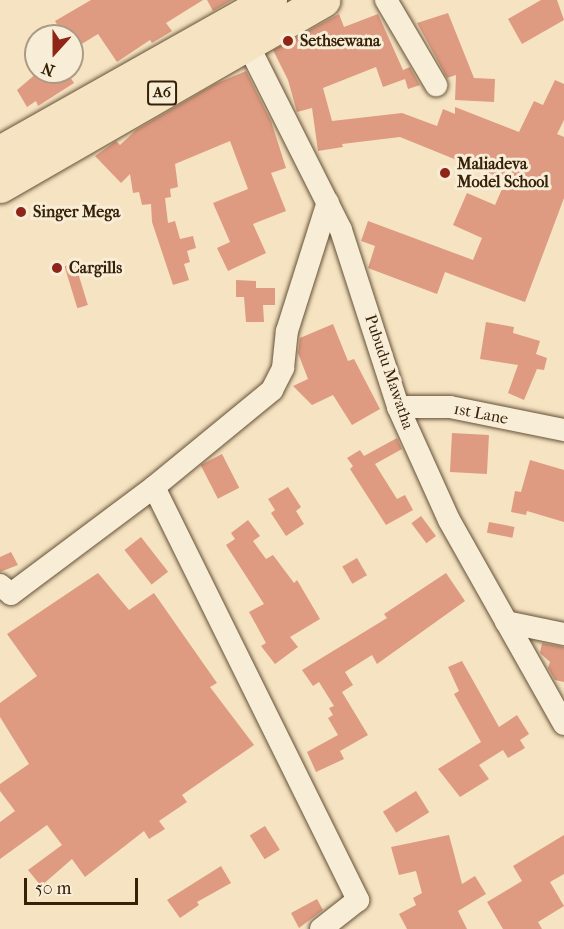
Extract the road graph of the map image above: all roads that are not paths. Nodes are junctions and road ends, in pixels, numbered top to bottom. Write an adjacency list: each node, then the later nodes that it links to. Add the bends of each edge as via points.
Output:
1 (270, 0): 4 (highway, A6)
2 (323, 0): 4 (highway, A6)
3 (386, 0): 5 (street)
4 (242, 32): 6 (highway, A6); 7 (highway, A6); 8 (street, Pubudu Mawatha)
5 (436, 85)
6 (0, 152)
7 (0, 186)
8 (328, 202): 9 (street, Pubudu Mawatha, via 341,230); 11 (street, via 287,332 283,368 272,390)
9 (398, 407): 10 (street, 1st Lane, via 450,407); 13 (street, Pubudu Mawatha, via 449,520)
10 (564, 430)
11 (154, 487): 12 (street, via 11,594); 16 (street, via 358,900)
12 (0, 585)
13 (506, 622): 14 (street); 15 (street, Pubudu Mawatha)
14 (564, 634)
15 (564, 724)
16 (321, 929)

